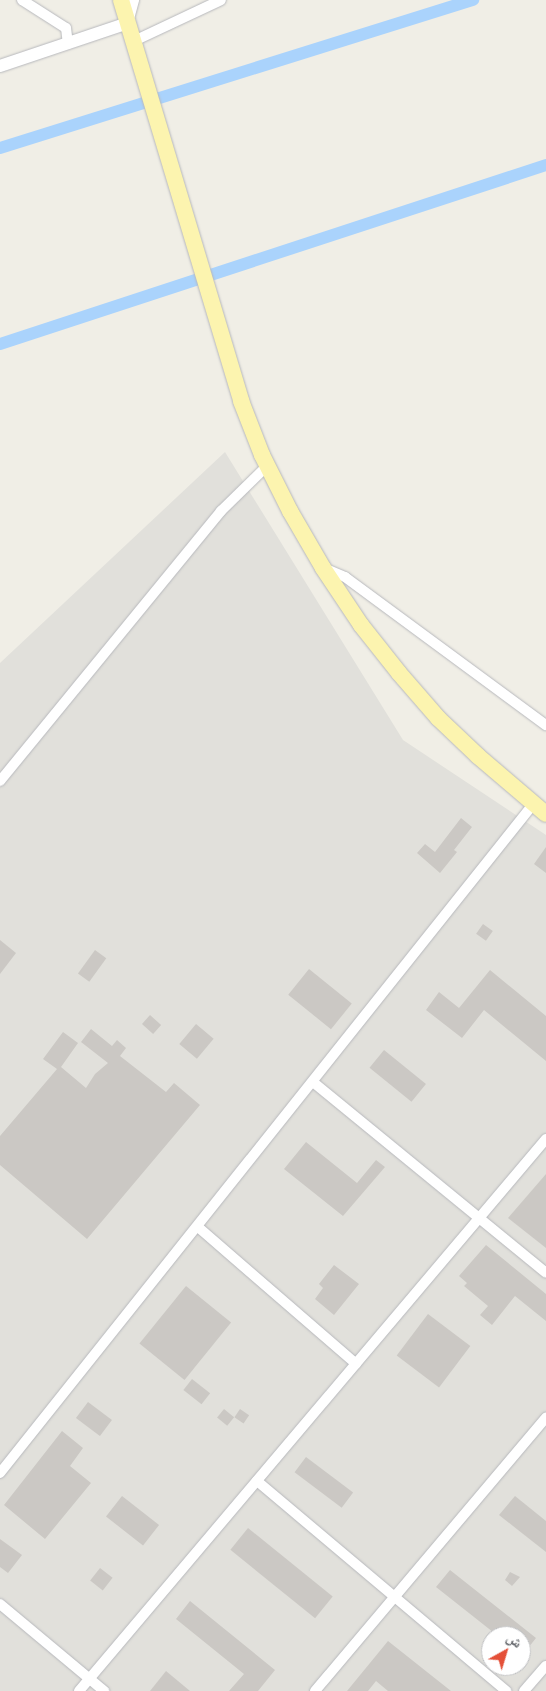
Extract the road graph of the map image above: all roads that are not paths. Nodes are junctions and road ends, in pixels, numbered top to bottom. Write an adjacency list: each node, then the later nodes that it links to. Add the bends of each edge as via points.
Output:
1 (22, 0): 7 (street, via 66,28)
2 (121, 0): 5 (main road)
3 (134, 0): 5 (street)
4 (221, 0): 6 (street)
5 (128, 22): 6 (main road); 7 (street)
6 (134, 41): 9 (main road, via 241,401)
7 (68, 44): 8 (street)
8 (0, 66)
9 (267, 466): 10 (main road); 12 (street, via 221,511)
10 (323, 568): 11 (street, via 345,577); 13 (main road, via 361,625 438,718)
11 (546, 725)
12 (0, 781)
13 (540, 808): 14 (street)
14 (313, 1082): 16 (street); 17 (street)
15 (546, 1139): 16 (street)
16 (479, 1218): 18 (street); 19 (street)
17 (198, 1227): 19 (street); 21 (street)
18 (546, 1273)
19 (356, 1364): 22 (street)
20 (546, 1418): 23 (street)
21 (0, 1474)
22 (256, 1481): 23 (street); 26 (street)
23 (394, 1597): 29 (street); 30 (street)
24 (0, 1604): 26 (street)
25 (546, 1666): 31 (street)
26 (89, 1678): 27 (street); 28 (street)
27 (79, 1691)
28 (104, 1691)
29 (315, 1691)
30 (506, 1691)
31 (524, 1691)

